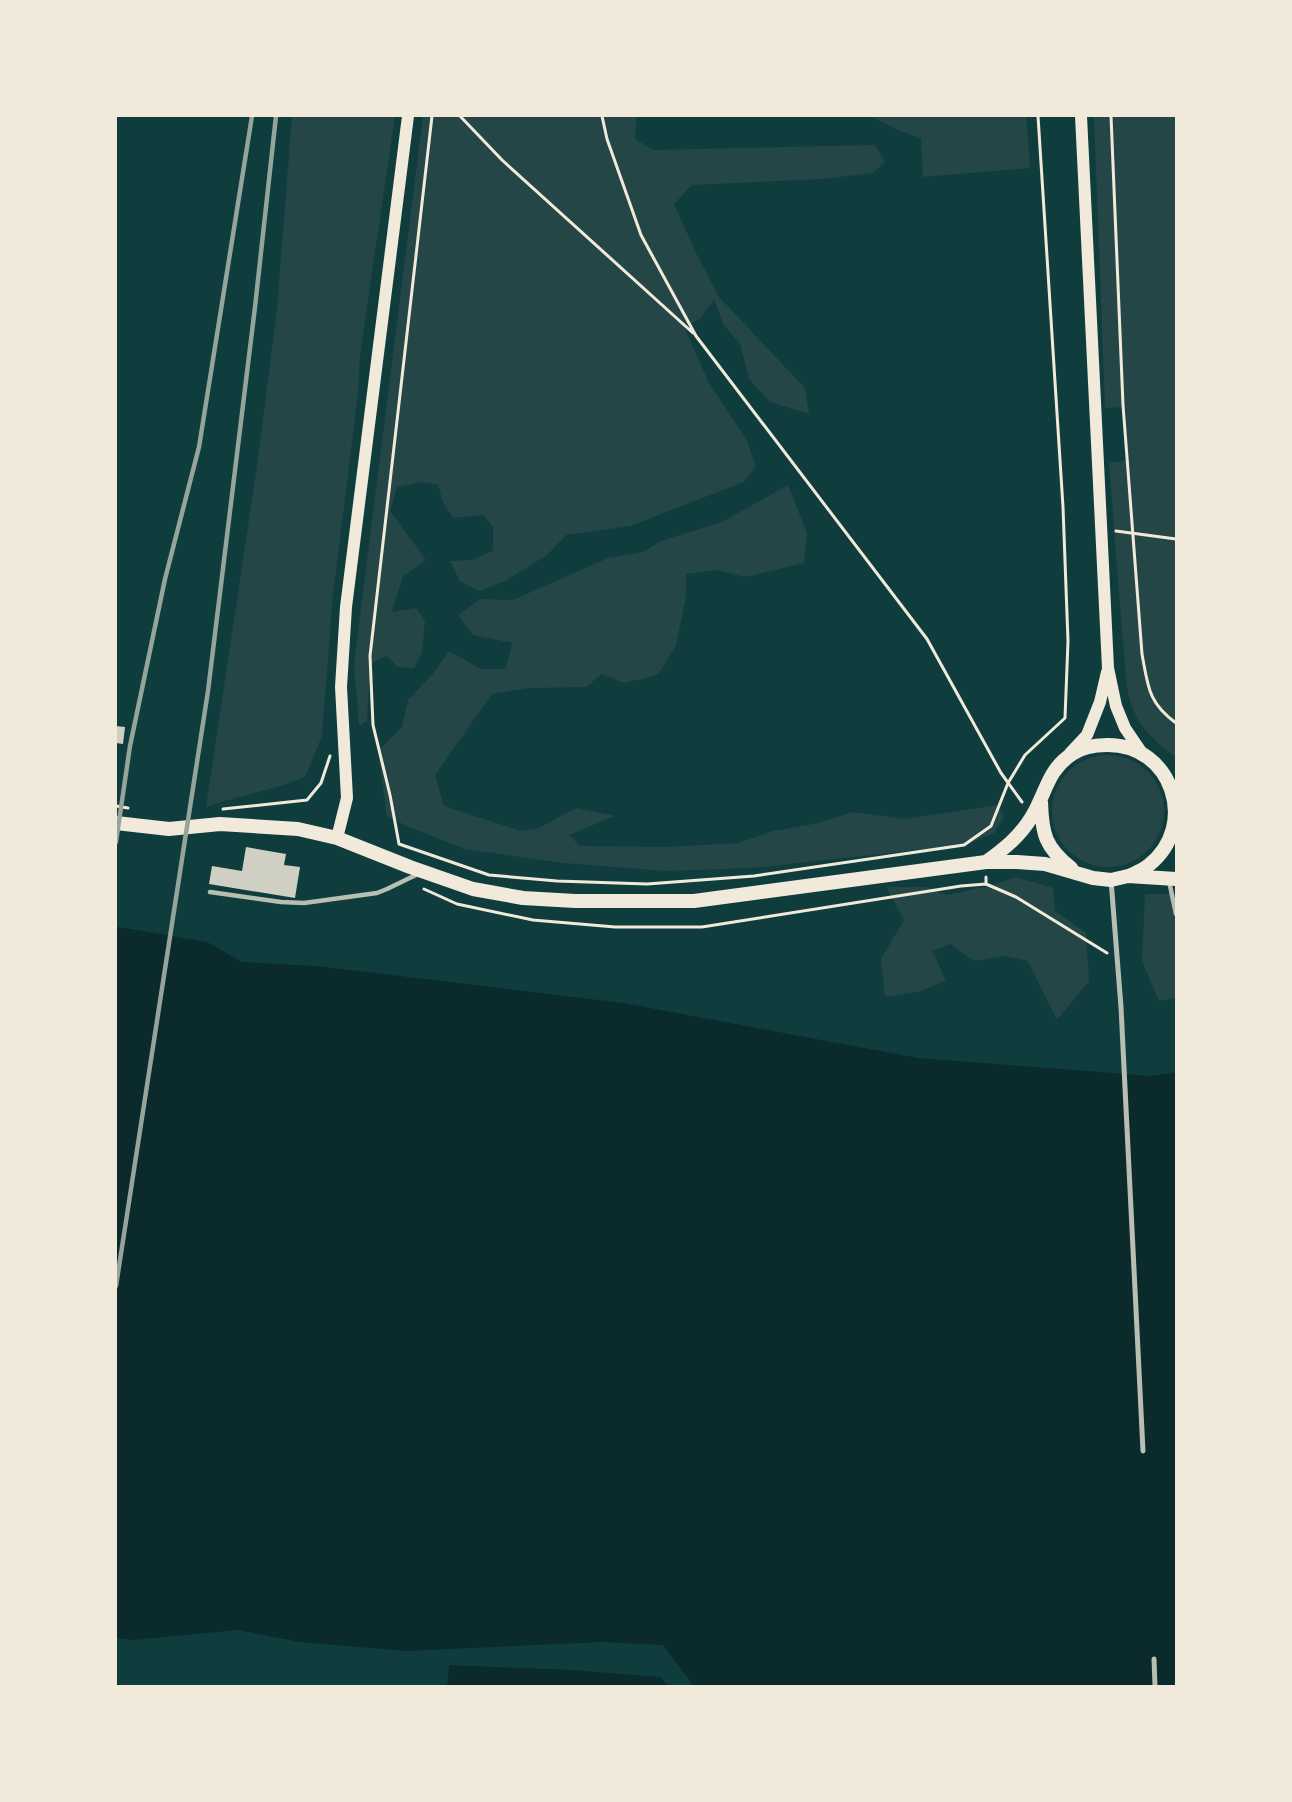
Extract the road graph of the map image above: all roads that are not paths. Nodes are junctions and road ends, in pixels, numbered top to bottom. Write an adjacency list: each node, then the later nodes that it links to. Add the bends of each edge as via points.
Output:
1 (408, 116): 9 (main road, via 346,606 341,687 347,798)
2 (1081, 116): 3 (main road)
3 (1108, 668): 4 (main road, via 1116,706); 5 (main road, via 1087,735)
4 (1142, 753): 5 (main road, via 1120,745 1096,745 1073,753); 8 (main road, via 1159,768 1171,787 1176,809)
5 (1055, 769): 6 (main road)
6 (1041, 800): 10 (main road, via 1014,840); 12 (main road, via 1042,828 1054,854)
7 (116, 823): 9 (main road, via 168,829 261,825)
8 (1174, 835): 13 (main road, via 1148,867)
9 (337, 838): 11 (main road)
10 (986, 862): 11 (main road, via 694,901 575,902 523,898 473,889); 12 (main road, via 1045,864)
11 (422, 871): 16 (lane, via 377,893 304,903)
12 (1077, 872): 14 (main road)
13 (1128, 876): 14 (main road); 15 (main road)
14 (1111, 879): 18 (street)
15 (1172, 879): 17 (lane)
16 (210, 892)
17 (1176, 914)
18 (1143, 1451)
19 (1154, 1659): 20 (street)
20 (1155, 1686)

